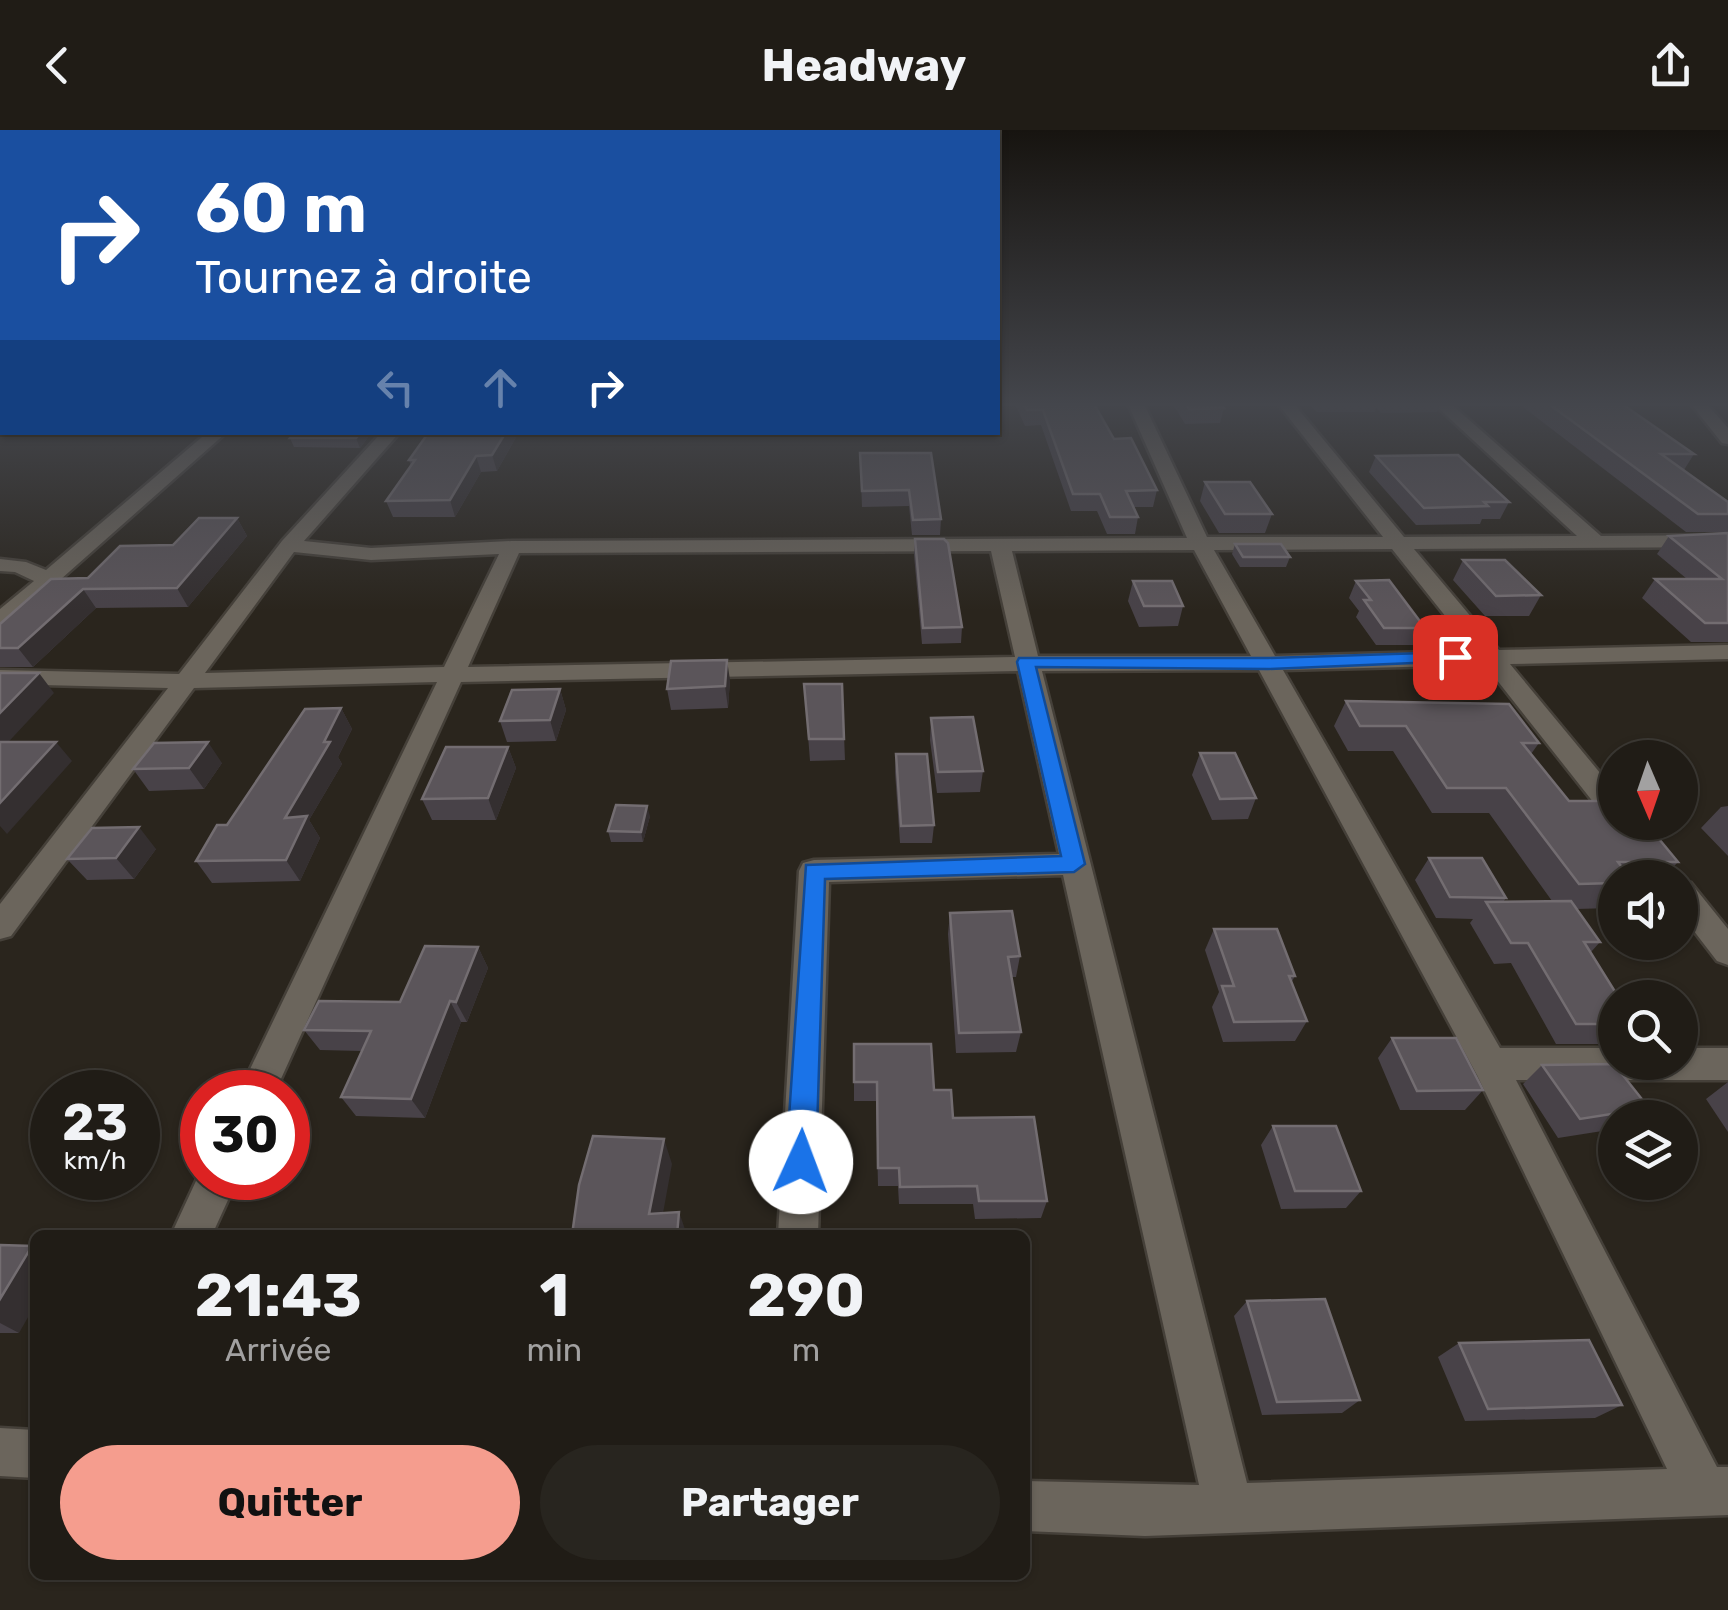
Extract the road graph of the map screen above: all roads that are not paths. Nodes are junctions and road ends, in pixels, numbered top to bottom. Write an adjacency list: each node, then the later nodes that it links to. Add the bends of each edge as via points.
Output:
1 (171, 473): 14 (street)
2 (355, 473): 10 (street)
3 (1168, 473): 6 (street)
4 (1342, 473): 7 (street)
5 (1519, 473): 8 (street)
6 (1200, 541): 7 (street); 11 (street); 19 (street)
7 (1397, 541): 8 (street); 17 (street)
8 (1595, 541): 9 (street)
9 (1728, 541)
10 (289, 545): 12 (street, via 371,554); 22 (street)
11 (1000, 545): 12 (street); 18 (street)
12 (512, 547): 20 (street)
13 (0, 565): 14 (street)
14 (48, 579): 15 (street)
15 (0, 621)
16 (1728, 652): 17 (street)
17 (1492, 656): 19 (street); 23 (street)
18 (1026, 662): 19 (street); 20 (street); 24 (street)
19 (1268, 663): 28 (street)
20 (450, 674): 22 (street); 30 (street)
21 (0, 677): 22 (street)
22 (185, 681): 26 (street)
23 (1598, 789)
24 (1074, 864): 33 (street, via 814,871); 38 (street)
25 (1698, 914): 27 (street)
26 (0, 927)
27 (1728, 952)
28 (1490, 1064): 29 (street); 36 (street)
29 (1728, 1064)
30 (267, 1070)
31 (208, 1200): 32 (street)
32 (194, 1230)
33 (798, 1230)
34 (0, 1452): 35 (street)
35 (30, 1454)
36 (1716, 1491): 38 (street)
37 (1030, 1506): 38 (street)
38 (1229, 1508)

